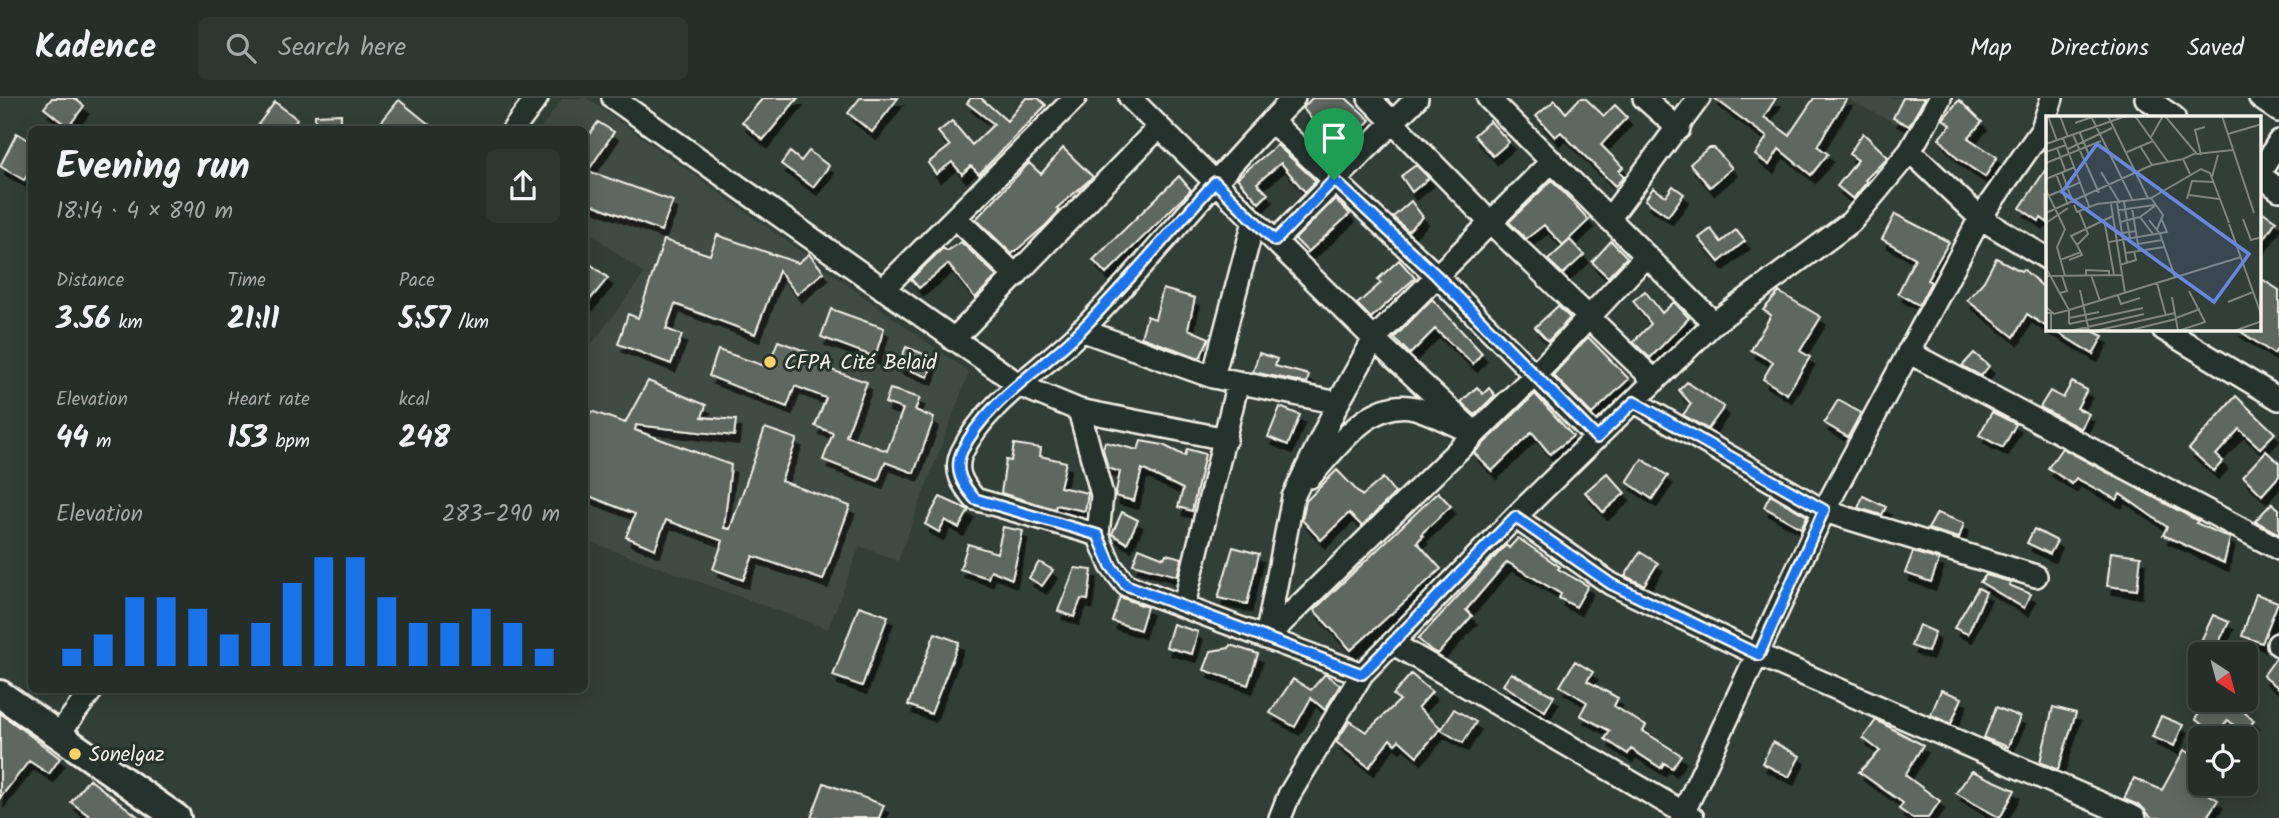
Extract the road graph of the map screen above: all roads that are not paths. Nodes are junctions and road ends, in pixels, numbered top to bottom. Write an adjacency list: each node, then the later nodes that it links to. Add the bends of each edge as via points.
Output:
1 (537, 98): 23 (street)
2 (613, 98): 44 (street)
3 (1074, 98): 34 (street)
4 (1130, 98): 24 (street)
5 (1294, 98): 20 (street)
6 (1369, 98): 21 (street)
7 (1417, 98): 21 (street)
8 (1488, 98): 28 (street)
9 (1644, 98): 25 (street)
10 (1699, 98): 25 (street)
11 (1940, 98): 27 (street)
12 (2052, 98): 17 (street)
13 (2064, 98): 18 (street)
14 (2146, 98): 19 (street)
15 (2260, 98): 16 (street)
16 (2279, 111)
17 (2048, 116)
18 (2052, 116)
19 (2173, 116)
20 (1271, 121): 31 (street); 32 (street)
21 (1393, 122): 31 (street); 38 (street)
22 (2046, 124): 35 (street)
23 (516, 126)
24 (1159, 127): 32 (street); 43 (street)
25 (1679, 129): 36 (street)
26 (2279, 141): 29 (street)
27 (1910, 151): 35 (street); 46 (street, via 1851,222)
28 (1552, 161): 36 (street); 38 (street)
29 (2262, 171)
30 (2262, 176): 33 (street)
31 (1334, 180): 39 (street); 42 (street)
32 (1215, 182): 37 (street); 47 (street)
33 (2279, 190)
34 (956, 218): 43 (street); 44 (street)
35 (1980, 218): 41 (street); 51 (street)
36 (1609, 219): 40 (street)
37 (1254, 221): 39 (street); 53 (street)
38 (1490, 222): 42 (street); 45 (street)
39 (1275, 241): 49 (street)
40 (1646, 256): 45 (street); 46 (street)
41 (2046, 258)
42 (1436, 275): 49 (street); 52 (street)
43 (1016, 276): 50 (street)
44 (883, 289): 50 (street)
45 (1590, 320): 52 (street); 54 (street)
46 (1714, 323): 54 (street)
47 (1081, 330): 53 (street); 56 (street)
48 (2167, 331): 57 (street)
49 (1374, 339): 59 (street); 61 (street)
50 (953, 340): 56 (street)
51 (1908, 352): 65 (street); 68 (street)
52 (1536, 374): 61 (street); 62 (street)
53 (1213, 377): 55 (street)
54 (1655, 381): 58 (street)
55 (1238, 382): 59 (street); 63 (street)
56 (1021, 386): 60 (street); 67 (street, via 996,402 962,452 958,466 961,483 975,499)
57 (2279, 399)
58 (1634, 402): 62 (street); 65 (street)
59 (1338, 403): 64 (street)
60 (1079, 410): 63 (street); 67 (street, via 1102,495)
61 (1475, 433): 64 (street, via 1413,407 1382,410 1354,427); 71 (street)
62 (1597, 438): 66 (street)
63 (1226, 439): 70 (street)
64 (1293, 497): 71 (street)
65 (1824, 510): 69 (street); 73 (street)
66 (1515, 517): 72 (street); 73 (street, via 1611,584)
67 (1098, 535): 70 (street, via 1111,566 1126,585)
68 (2279, 549)
69 (2036, 576)
70 (1184, 606): 71 (street)
71 (1266, 638): 74 (street)
72 (1392, 643): 74 (street); 78 (street)
73 (1759, 655): 78 (street); 81 (street)
74 (1362, 674): 80 (street, via 1289,795)
75 (90, 693): 77 (street)
76 (0, 694): 77 (main road)
77 (58, 735): 79 (main road)
78 (1686, 816)
79 (177, 818)
80 (1280, 818)
81 (2135, 818)

